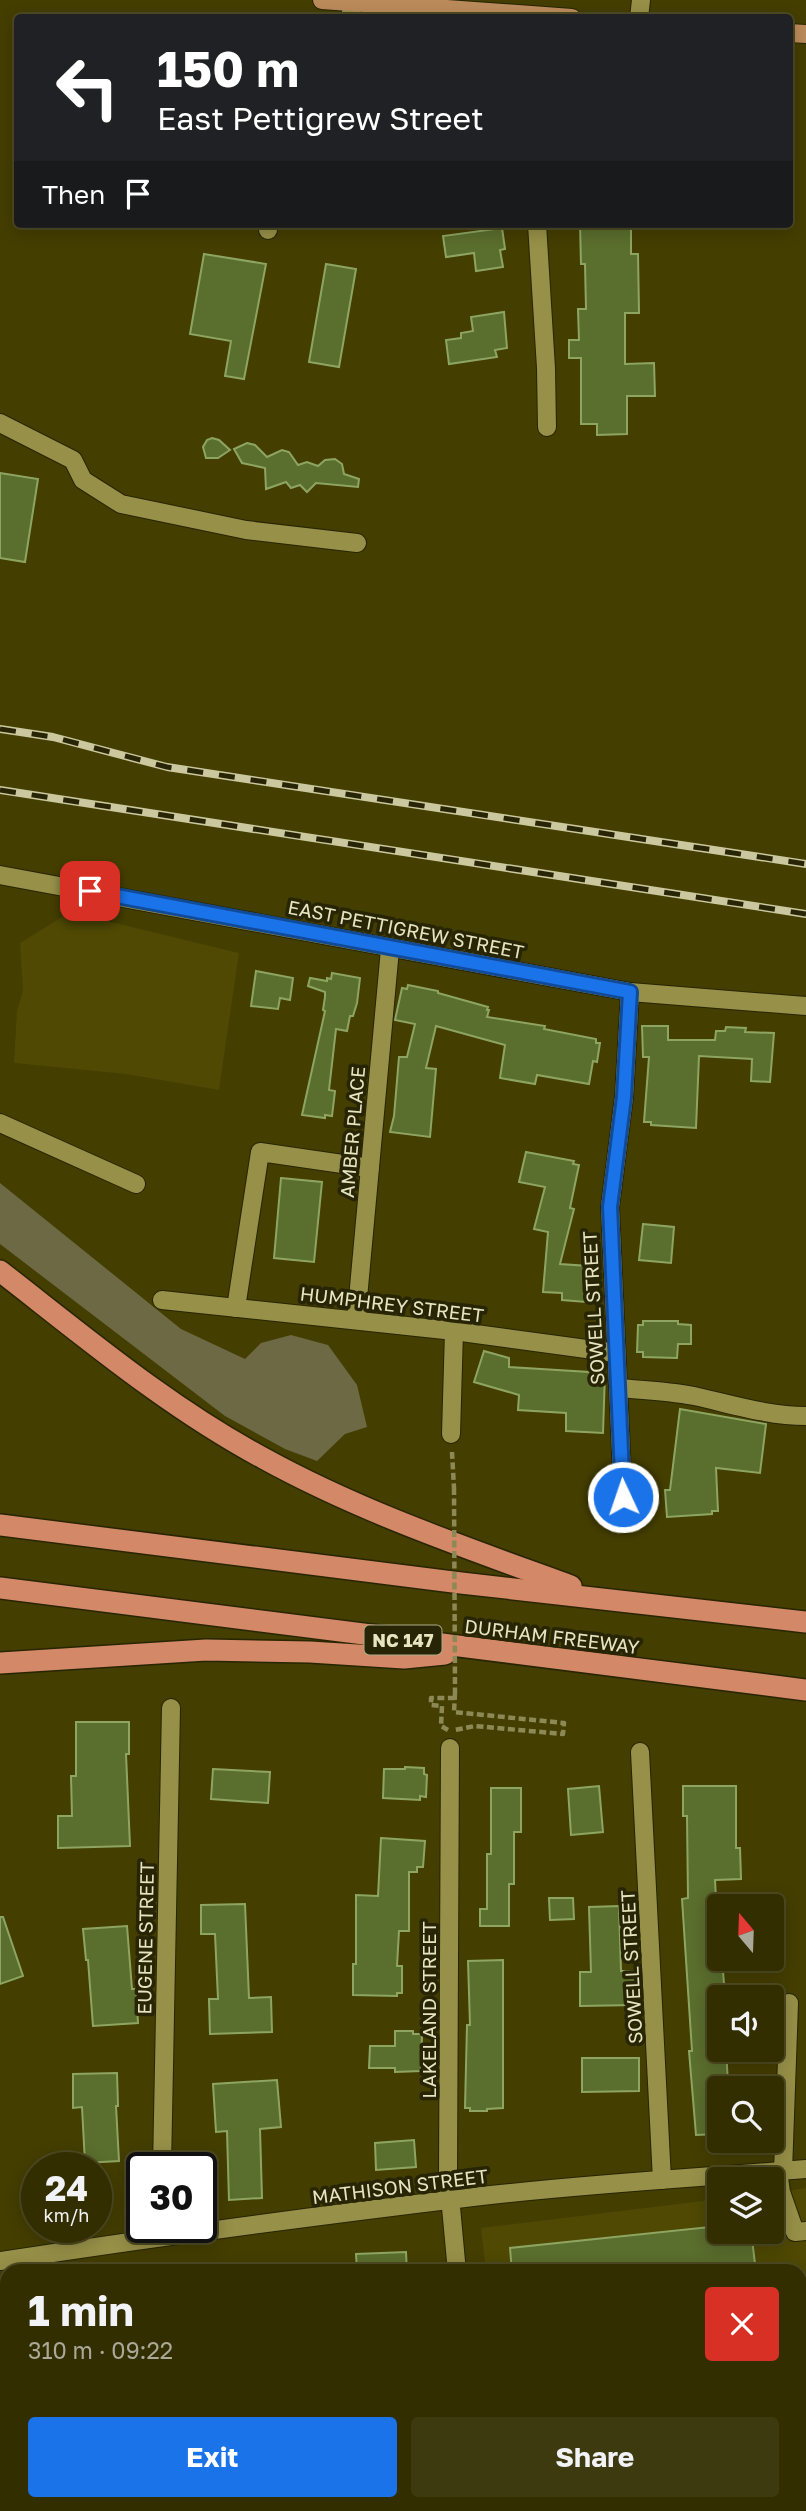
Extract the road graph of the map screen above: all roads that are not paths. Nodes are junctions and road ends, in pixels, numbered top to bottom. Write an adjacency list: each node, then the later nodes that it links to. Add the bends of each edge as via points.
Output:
1 (322, 0): 2 (main road)
2 (352, 10): 3 (main road)
3 (467, 14)
4 (537, 228): 6 (street)
5 (0, 423): 7 (street, via 73,460 83,480 121,504 246,530)
6 (547, 427)
7 (357, 543)
8 (0, 875): 9 (street, EAST PETTIGREW STREET)
9 (390, 949): 10 (street, EAST PETTIGREW STREET); 13 (street, AMBER PLACE)
10 (630, 992): 11 (street, EAST PETTIGREW STREET); 20 (street, SOWELL STREET, via 624,1097 610,1207)
11 (806, 1006)
12 (0, 1123): 14 (street)
13 (370, 1168): 17 (street, via 260,1152); 18 (street, AMBER PLACE)
14 (136, 1184)
15 (0, 1271): 27 (highway, via 164,1397 262,1458 384,1517)
16 (162, 1300): 17 (street, HUMPHREY STREET)
17 (236, 1308): 18 (street, HUMPHREY STREET)
18 (356, 1320): 19 (street, HUMPHREY STREET)
19 (454, 1331): 20 (street, HUMPHREY STREET); 23 (street)
20 (616, 1353): 21 (street, SOWELL STREET)
21 (618, 1388): 22 (street, via 691,1395 764,1412); 24 (street, SOWELL STREET)
22 (806, 1416)
23 (451, 1434)
24 (623, 1497)
25 (0, 1525): 27 (highway)
26 (0, 1588): 29 (highway, DURHAM FREEWAY / NC 147)
27 (603, 1598): 28 (highway)
28 (806, 1622)
29 (488, 1650): 30 (highway, via 404,1658 206,1650); 31 (highway, DURHAM FREEWAY / NC 147)
30 (0, 1663)
31 (806, 1690)
32 (171, 1708): 36 (street, EUGENE STREET)
33 (450, 1740): 42 (street, LAKELAND STREET)
34 (640, 1752): 41 (street, SOWELL STREET)
35 (789, 2003): 37 (street)
36 (162, 2152)
37 (781, 2167)
38 (806, 2169): 39 (street, MATHISON STREET)
39 (784, 2171)
40 (707, 2177): 41 (street, MATHISON STREET)
41 (662, 2180): 42 (street, MATHISON STREET)
42 (449, 2200): 44 (street, MATHISON STREET); 48 (street, LAKELAND STREET)
43 (784, 2201): 45 (street, via 795,2232)
44 (217, 2226)
45 (806, 2231)
46 (126, 2238): 47 (street, MATHISON STREET)
47 (0, 2261)
48 (456, 2264)

